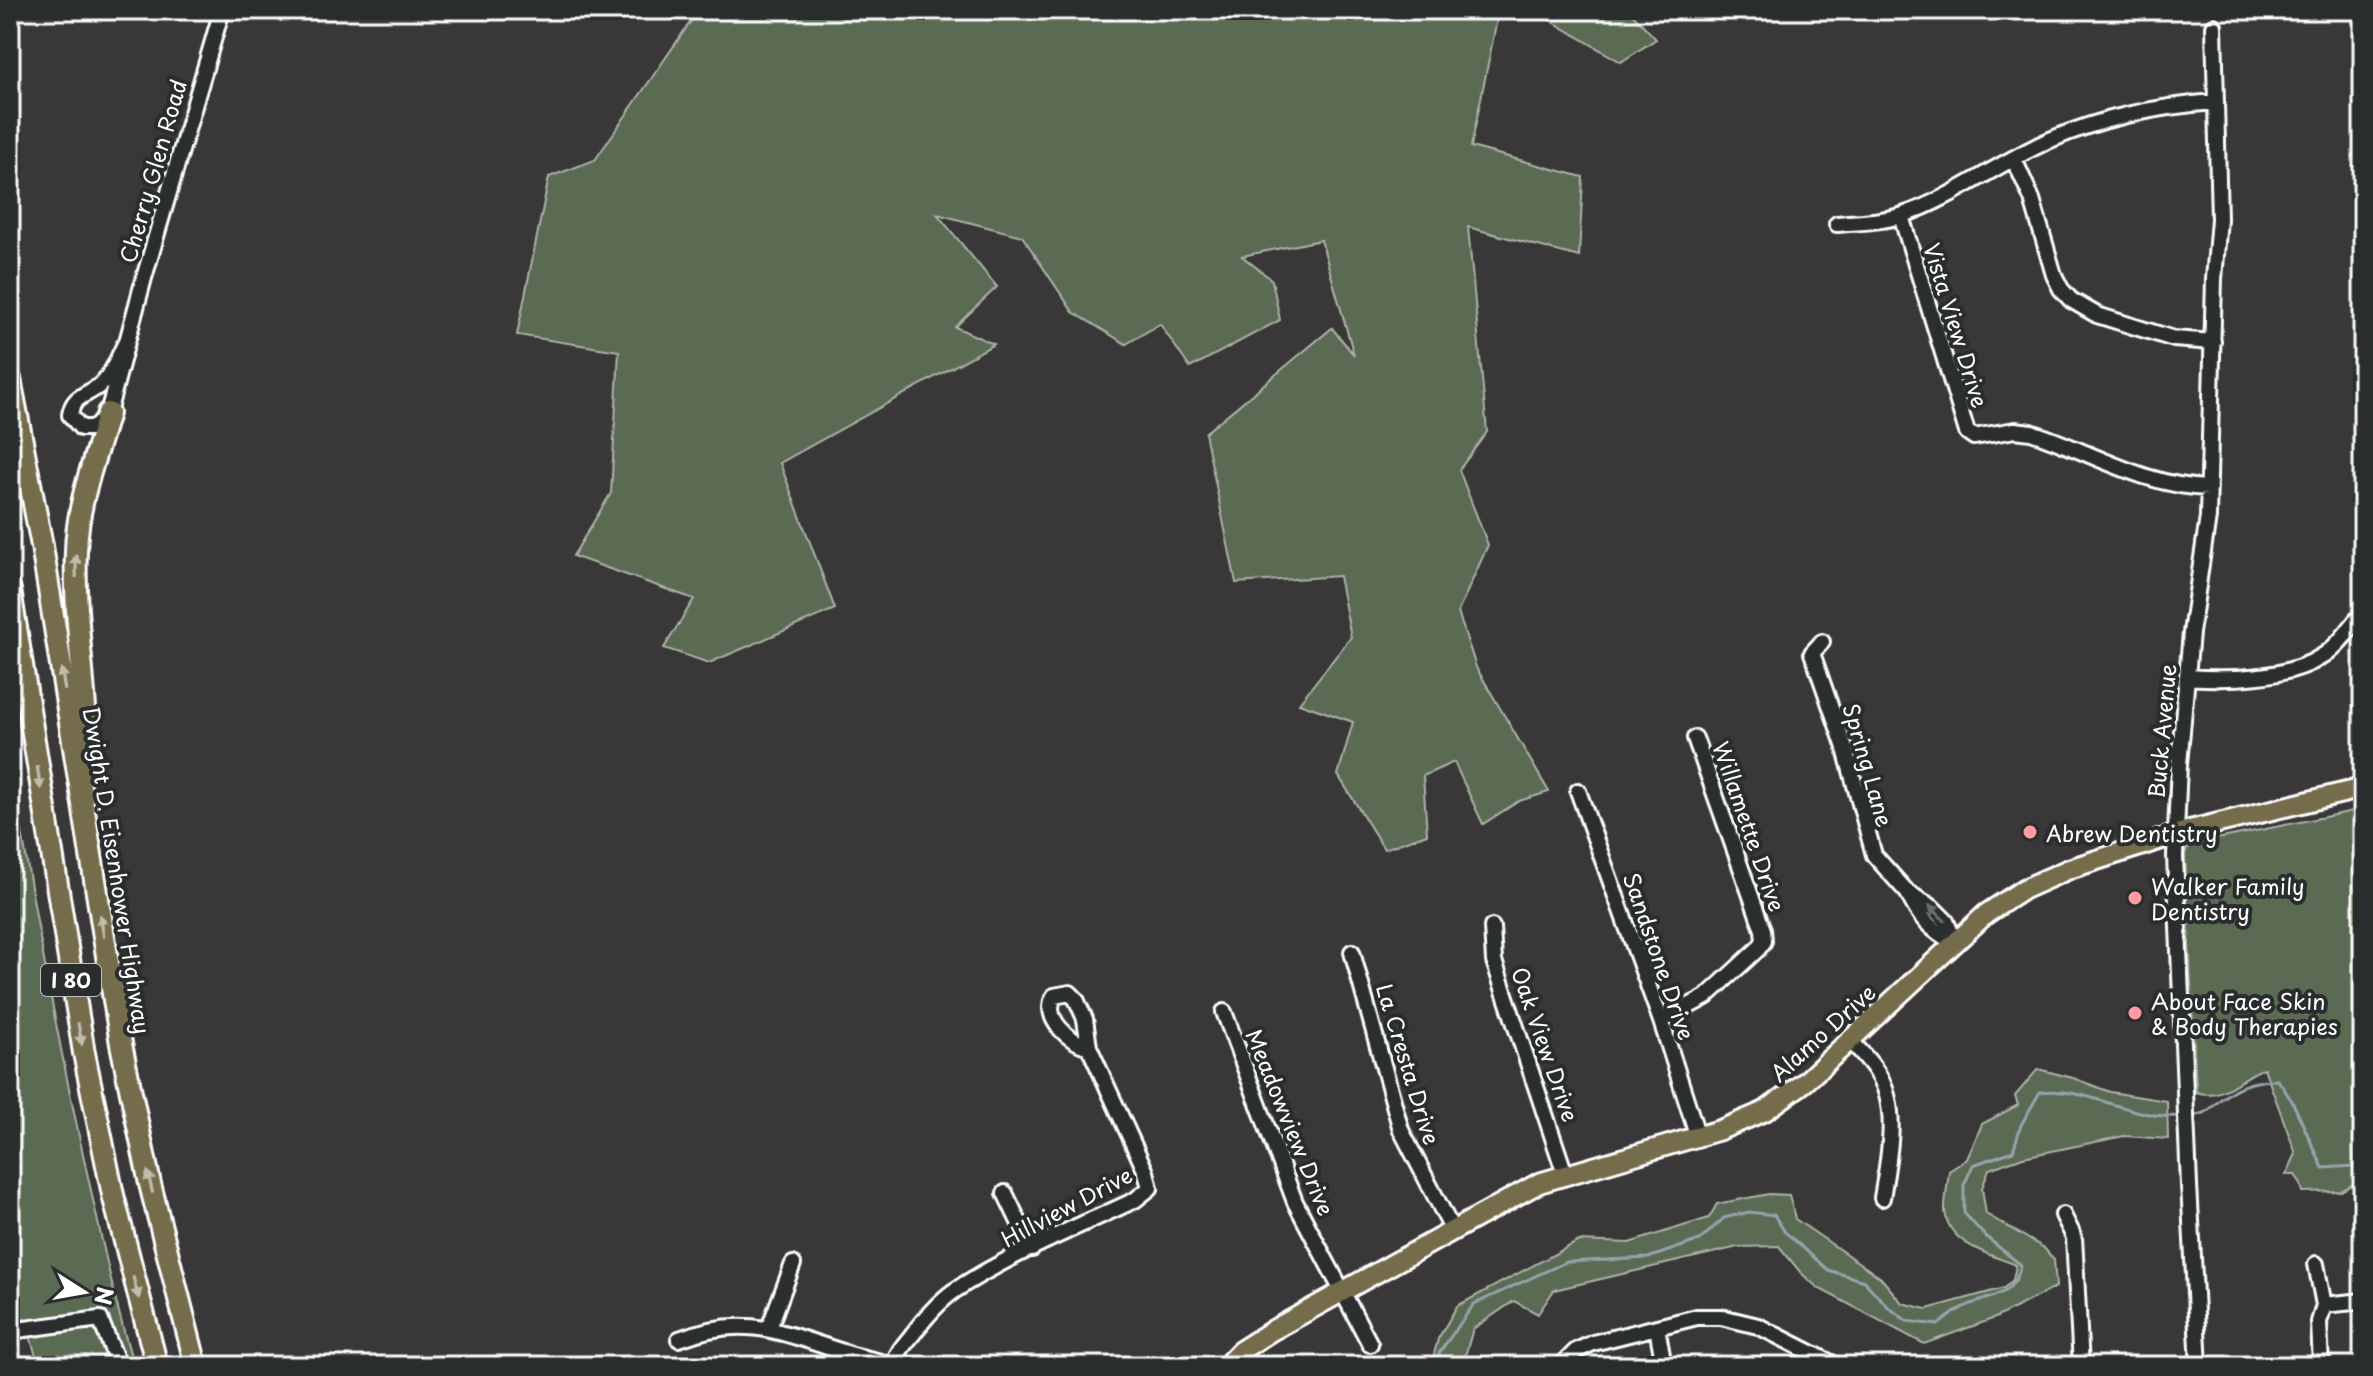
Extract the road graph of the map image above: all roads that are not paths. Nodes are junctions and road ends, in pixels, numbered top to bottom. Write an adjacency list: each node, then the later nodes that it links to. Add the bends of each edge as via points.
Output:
1 (222, 10): 8 (street, Cherry Glen Road)
2 (2214, 26): 3 (street, Buck Avenue)
3 (2215, 102): 4 (street, via 2154,109 2070,133); 7 (street, Buck Avenue, via 2219,219)
4 (2014, 159): 5 (street); 7 (street, via 2054,275 2071,300 2097,315 2174,339)
5 (1901, 216): 6 (street); 11 (street, Vista View Drive, via 1967,432 1974,437 2031,432 2142,476)
6 (1837, 224)
7 (2213, 342): 11 (street, Buck Avenue)
8 (125, 344): 10 (street, Cherry Glen Road); 10 (street, Cherry Glen Road, via 112,371 99,386 76,398 70,415 87,429 95,428)
9 (10, 379): 19 (highway, Dwight D. Eisenhower Highway / I 80, one-way to 9, via 32,483)
10 (108, 413): 19 (highway, one-way to 10, via 87,737 76,549 87,483)
11 (2209, 488): 15 (street, Buck Avenue)
12 (10, 590): 47 (highway, I 80, one-way to 47, via 84,1053 113,1195)
13 (2363, 612): 15 (street, via 2337,645 2302,667 2272,674)
14 (1822, 642): 22 (street, Spring Lane, via 1812,653 1844,745 1868,842 1883,868 1946,921)
15 (2187, 677): 20 (street, Buck Avenue)
16 (1695, 738): 25 (street, Willamette Drive, via 1764,941 1706,997)
17 (2363, 788): 20 (main road, Alamo Drive)
18 (1578, 791): 25 (street, Sandstone Drive)
19 (84, 811): 48 (highway, Dwight D. Eisenhower Highway / I 80, one-way to 19, via 132,1103)
20 (2176, 835): 22 (main road, Alamo Drive, via 2053,875 2004,901); 55 (street, Buck Avenue)
21 (1492, 927): 29 (street, Oak View Drive, via 1494,961)
22 (1955, 943): 26 (main road, Alamo Drive)
23 (1352, 952): 33 (street, La Cresta Drive, via 1401,1130)
24 (1224, 1012): 37 (street, Meadowview Drive, via 1295,1202)
25 (1661, 1021): 28 (street, Sandstone Drive)
26 (1850, 1040): 28 (main road, Alamo Drive, via 1782,1100 1745,1121); 31 (street, via 1880,1076 1886,1096 1890,1124)
27 (1089, 1047): 34 (street, Hillview Drive, via 1150,1188)
28 (1698, 1137): 29 (main road, Alamo Drive)
29 (1565, 1174): 33 (main road, Alamo Drive)
30 (1005, 1193): 34 (street)
31 (1882, 1198)
32 (2063, 1215): 54 (street, via 2074,1237)
33 (1452, 1229): 37 (main road, Alamo Drive)
34 (1032, 1249): 49 (street, Hillview Drive, via 953,1292 930,1312 896,1355)
35 (793, 1264): 41 (street)
36 (2316, 1264): 39 (street)
37 (1343, 1290): 44 (street, Meadowview Drive); 50 (main road, Alamo Drive, via 1255,1340)
38 (2363, 1301): 39 (street)
39 (2324, 1305): 56 (street, via 2319,1322)
40 (1657, 1327): 45 (street, via 1697,1317 1732,1318 1758,1326); 51 (street, via 1593,1343); 52 (street)
41 (769, 1328): 43 (street, via 726,1326); 49 (street)
42 (10, 1331): 46 (street, via 100,1319)
43 (679, 1339)
44 (1370, 1344)
45 (1817, 1362): 53 (street)
46 (119, 1366)
47 (157, 1366)
48 (196, 1366)
49 (894, 1366)
50 (1226, 1366)
51 (1561, 1366)
52 (1664, 1366)
53 (1837, 1366)
54 (2081, 1366)
55 (2199, 1366)
56 (2321, 1366)

